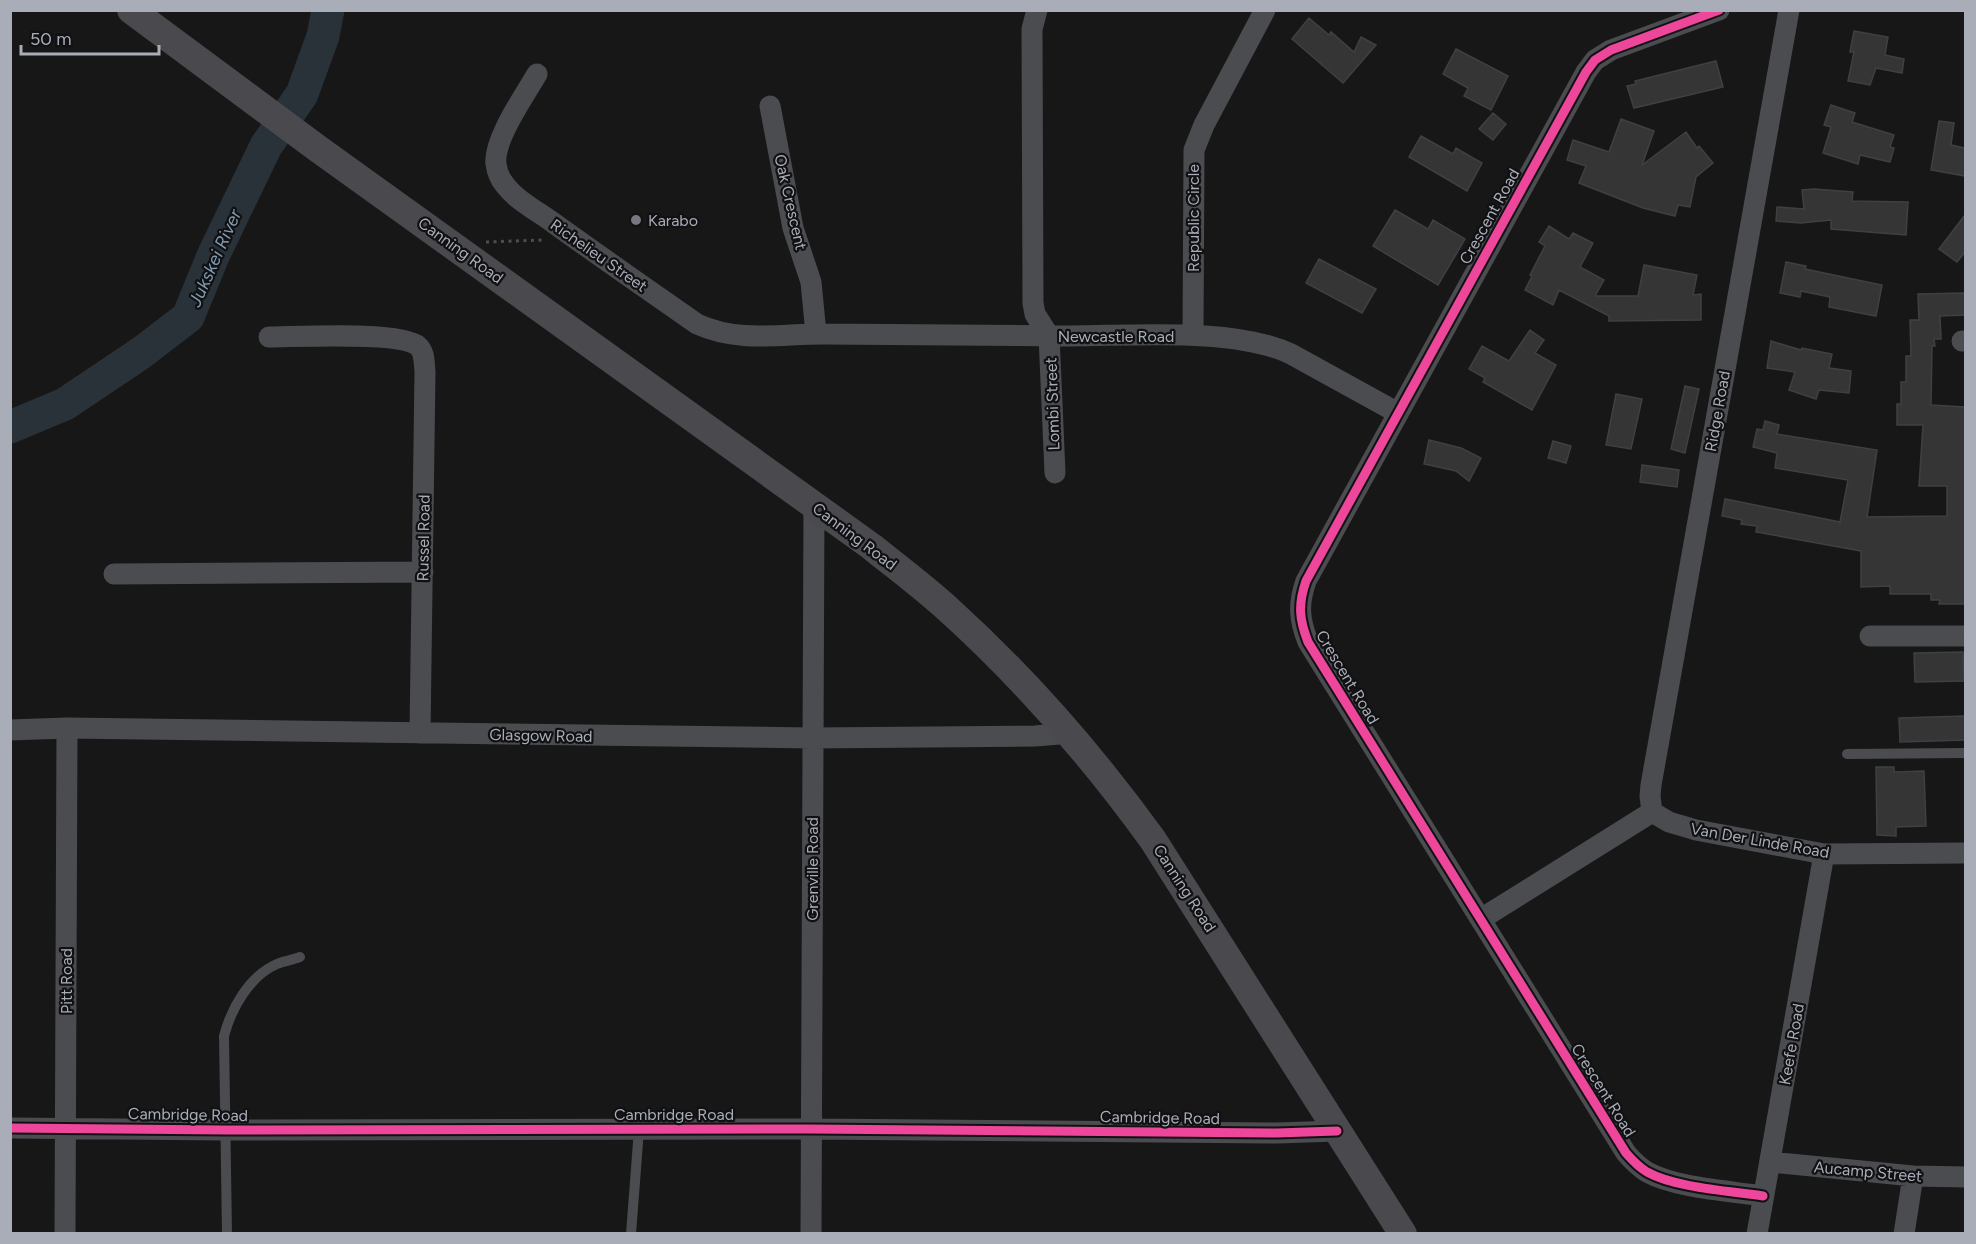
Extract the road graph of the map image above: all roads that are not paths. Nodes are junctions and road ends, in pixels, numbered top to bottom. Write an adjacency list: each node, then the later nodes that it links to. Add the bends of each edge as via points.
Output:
1 (131, 10): 14 (main road, Canning Road)
2 (1037, 10): 10 (street, via 1032,29 1033,303)
3 (1265, 10): 9 (street, Republic Circle, via 1194,150)
4 (1719, 10): 12 (street, Crescent Road, via 1623,45 1595,60)
5 (1788, 10): 26 (street, Ridge Road, via 1651,785)
6 (537, 74): 8 (street, Richelieu Street, via 501,139 496,163 498,173 514,194 697,324 722,334 750,337)
7 (770, 106): 8 (street, Oak Crescent, via 793,228 811,282)
8 (816, 334): 10 (street, Newcastle Road)
9 (1193, 335): 10 (street, Newcastle Road); 12 (street, Newcastle Road, via 1275,347)
10 (1049, 336): 13 (street, Lombi Street)
11 (269, 337): 15 (street, Russel Road, via 391,337 417,345 422,352)
12 (1398, 413): 29 (street, Crescent Road, via 1306,581 1299,618 1308,642)
13 (1054, 473)
14 (814, 505): 22 (main road, Canning Road, via 949,610); 23 (street, Grenville Road)
15 (423, 572): 16 (street); 21 (street, Russel Road)
16 (114, 574)
17 (1870, 636): 18 (street)
18 (1965, 636)
19 (67, 728): 20 (street, Glasgow Road); 21 (street, Glasgow Road); 32 (street, Pitt Road)
20 (10, 730)
21 (420, 733): 23 (street, Glasgow Road)
22 (1071, 733): 23 (street, Glasgow Road); 36 (main road, Canning Road, via 1153,840)
23 (812, 738): 34 (street, Grenville Road)
24 (1965, 753): 25 (lane)
25 (1847, 754)
26 (1652, 812): 28 (street, Van Der Linde Road, via 1696,830); 29 (street)
27 (1965, 852): 28 (street, Van Der Linde Road)
28 (1824, 854): 37 (street, Keefe Road)
29 (1481, 919): 40 (street, Crescent Road, via 1618,1142 1637,1165 1681,1184)
30 (300, 957): 35 (lane, via 275,965 255,980 227,1024)
31 (10, 1128): 32 (street, Cambridge Road)
32 (65, 1128): 35 (street, Cambridge Road); 41 (street, Pitt Road)
33 (639, 1129): 34 (street, Cambridge Road); 35 (street, Cambridge Road); 43 (lane)
34 (810, 1129): 36 (street, Cambridge Road); 44 (street, Grenville Road)
35 (226, 1130): 42 (lane)
36 (1337, 1131): 45 (main road, Canning Road)
37 (1770, 1162): 38 (street, Aucamp Street); 40 (street, Keefe Road)
38 (1913, 1176): 39 (street, Aucamp Street); 47 (street)
39 (1965, 1177)
40 (1763, 1196): 46 (street, Keefe Road)
41 (65, 1233)
42 (227, 1233)
43 (631, 1233)
44 (811, 1233)
45 (1403, 1233)
46 (1757, 1233)
47 (1904, 1233)

